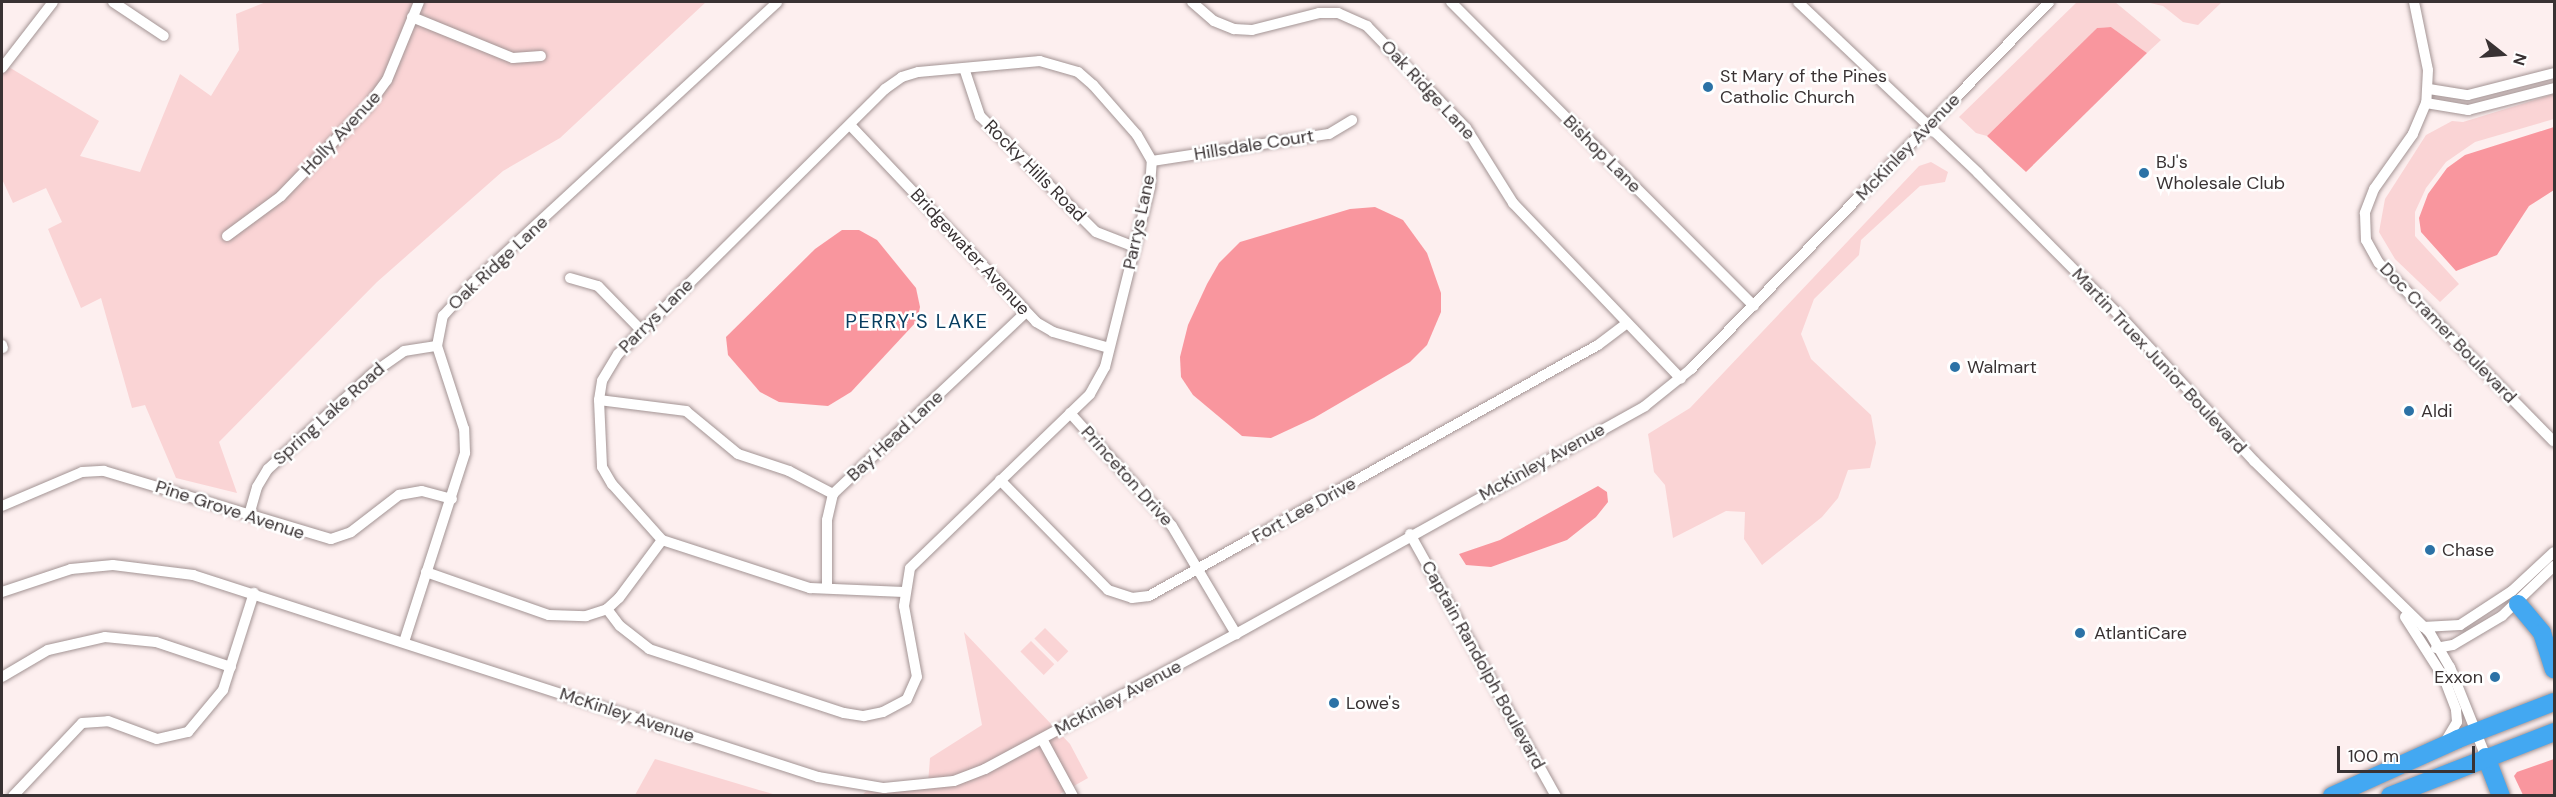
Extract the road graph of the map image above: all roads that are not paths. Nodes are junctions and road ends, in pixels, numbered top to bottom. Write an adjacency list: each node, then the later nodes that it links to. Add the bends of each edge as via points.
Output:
1 (53, 2): 15 (street)
2 (113, 2): 13 (street)
3 (419, 2): 12 (street, Holly Avenue)
4 (777, 2): 32 (street, Oak Ridge Lane, via 451,303 440,322)
5 (1192, 2): 11 (street, Oak Ridge Lane, via 1214,21 1234,29 1252,30)
6 (1317, 2): 11 (street)
7 (1451, 2): 28 (street, Bishop Lane)
8 (1798, 2): 23 (street, Martin Truex Junior Boulevard)
9 (2049, 2): 23 (street, McKinley Avenue)
10 (2414, 2): 19 (street)
11 (1318, 14): 30 (street, Oak Ridge Lane, via 1338,13 1367,26 1466,128 1501,189)
12 (412, 17): 14 (street, via 513,58); 25 (street, Holly Avenue, via 387,80 368,106 281,196)
13 (164, 36)
14 (541, 56)
15 (2, 68)
16 (964, 68): 22 (street, Parrys Lane, via 902,77); 24 (street, Parrys Lane, via 1040,61 1078,72 1137,135); 26 (street, Rocky Hills Road, via 980,116 1096,231)
17 (2553, 73): 18 (street); 19 (street, via 2468,96)
18 (2554, 87): 20 (street, via 2468,110)
19 (2429, 89): 20 (street)
20 (2426, 103): 37 (street, Doc Cramer Boulevard, via 2413,134 2374,189 2365,213 2366,240 2379,263)
21 (1352, 120): 24 (street, Hillsdale Court, via 1329,134)
22 (850, 125): 29 (street, Bridgewater Avenue); 31 (street, Parrys Lane)
23 (1926, 127): 28 (street, McKinley Avenue); 53 (street, Martin Truex Junior Boulevard, via 2122,318 2249,456)
24 (1152, 161): 26 (street, Parrys Lane, via 1150,187)
25 (227, 236)
26 (1135, 247): 33 (street, Parrys Lane)
27 (570, 278): 31 (street, via 598,286)
28 (1754, 306): 34 (street, McKinley Avenue)
29 (1026, 312): 33 (street, Bridgewater Avenue, via 1053,332); 39 (street, Bay Head Lane)
30 (1627, 323): 34 (street, Oak Ridge Lane); 47 (street, Fort Lee Drive, via 1598,345)
31 (641, 330): 35 (street, Parrys Lane, via 610,364)
32 (437, 346): 40 (street, Oak Ridge Lane, via 465,438 464,459); 42 (street, Spring Lake Road, via 404,351 374,373 268,469 257,487)
33 (1109, 348): 36 (street, Parrys Lane, via 1100,381)
34 (1681, 379): 43 (street, McKinley Avenue, via 1645,406)
35 (599, 400): 39 (street, via 686,411 738,454 789,471); 44 (street, Parrys Lane, via 602,467 612,484)
36 (1070, 413): 38 (street, Parrys Lane); 47 (street, Princeton Drive, via 1160,510)
37 (2554, 442)
38 (1000, 480): 47 (street, Fort Lee Drive, via 1116,594 1132,598 1149,596); 51 (street, Parrys Lane, via 910,568)
39 (833, 494): 49 (street, Bay Head Lane, via 827,520)
40 (452, 500): 42 (street, Pine Grove Avenue, via 422,491 399,495 351,532 331,539); 48 (street, Oak Ridge Lane)
41 (2, 506): 42 (street, Pine Grove Avenue, via 82,472 104,471)
42 (249, 515)
43 (1410, 534): 57 (street, McKinley Avenue); 74 (street, Captain Randolph Boulevard)
44 (662, 540): 49 (street, via 810,588); 55 (street)
45 (2554, 552): 56 (street, via 2512,591 2460,625 2445,629)
46 (2554, 566): 54 (street)
47 (1198, 570): 57 (street, Princeton Drive)
48 (426, 572): 55 (street, via 549,615 585,616); 58 (street, Oak Ridge Lane)
49 (826, 588): 51 (street)
50 (2, 592): 52 (street, McKinley Avenue, via 72,569 113,565 193,575)
51 (904, 592): 55 (street, Parrys Lane, via 916,665 913,689 895,708 864,716 844,713 650,649 620,626)
52 (254, 593): 58 (street, McKinley Avenue); 61 (street)
53 (2390, 597): 56 (street, Martin Truex Junior Boulevard); 59 (street, Martin Truex Junior Boulevard)
54 (2518, 604): 60 (street, via 2486,627); 62 (highway, via 2542,633)
55 (607, 609)
56 (2423, 627): 60 (street, Martin Truex Junior Boulevard)
57 (1236, 634): 67 (street, McKinley Avenue)
58 (404, 642): 67 (street, McKinley Avenue, via 818,777 860,786 905,788 954,781)
59 (2425, 644): 60 (street); 70 (street, Martin Truex Junior Boulevard, via 2457,710 2452,735)
60 (2441, 650): 65 (street, Martin Truex Junior Boulevard)
61 (231, 667): 63 (street, via 156,642 105,637 48,650); 72 (street, via 219,697 188,732 157,739 108,720 82,723)
62 (2554, 669)
63 (2, 677)
64 (2554, 702): 65 (highway)
65 (2476, 732): 70 (highway); 71 (street, Martin Truex Junior Boulevard)
66 (2554, 732): 69 (highway)
67 (1042, 739): 73 (street)
68 (2554, 739): 69 (highway)
69 (2514, 746): 71 (highway)
70 (2440, 747): 75 (highway)
71 (2486, 757): 76 (highway); 77 (highway)
72 (13, 795)
73 (1073, 795)
74 (1556, 795)
75 (2332, 795)
76 (2390, 795)
77 (2501, 795)

